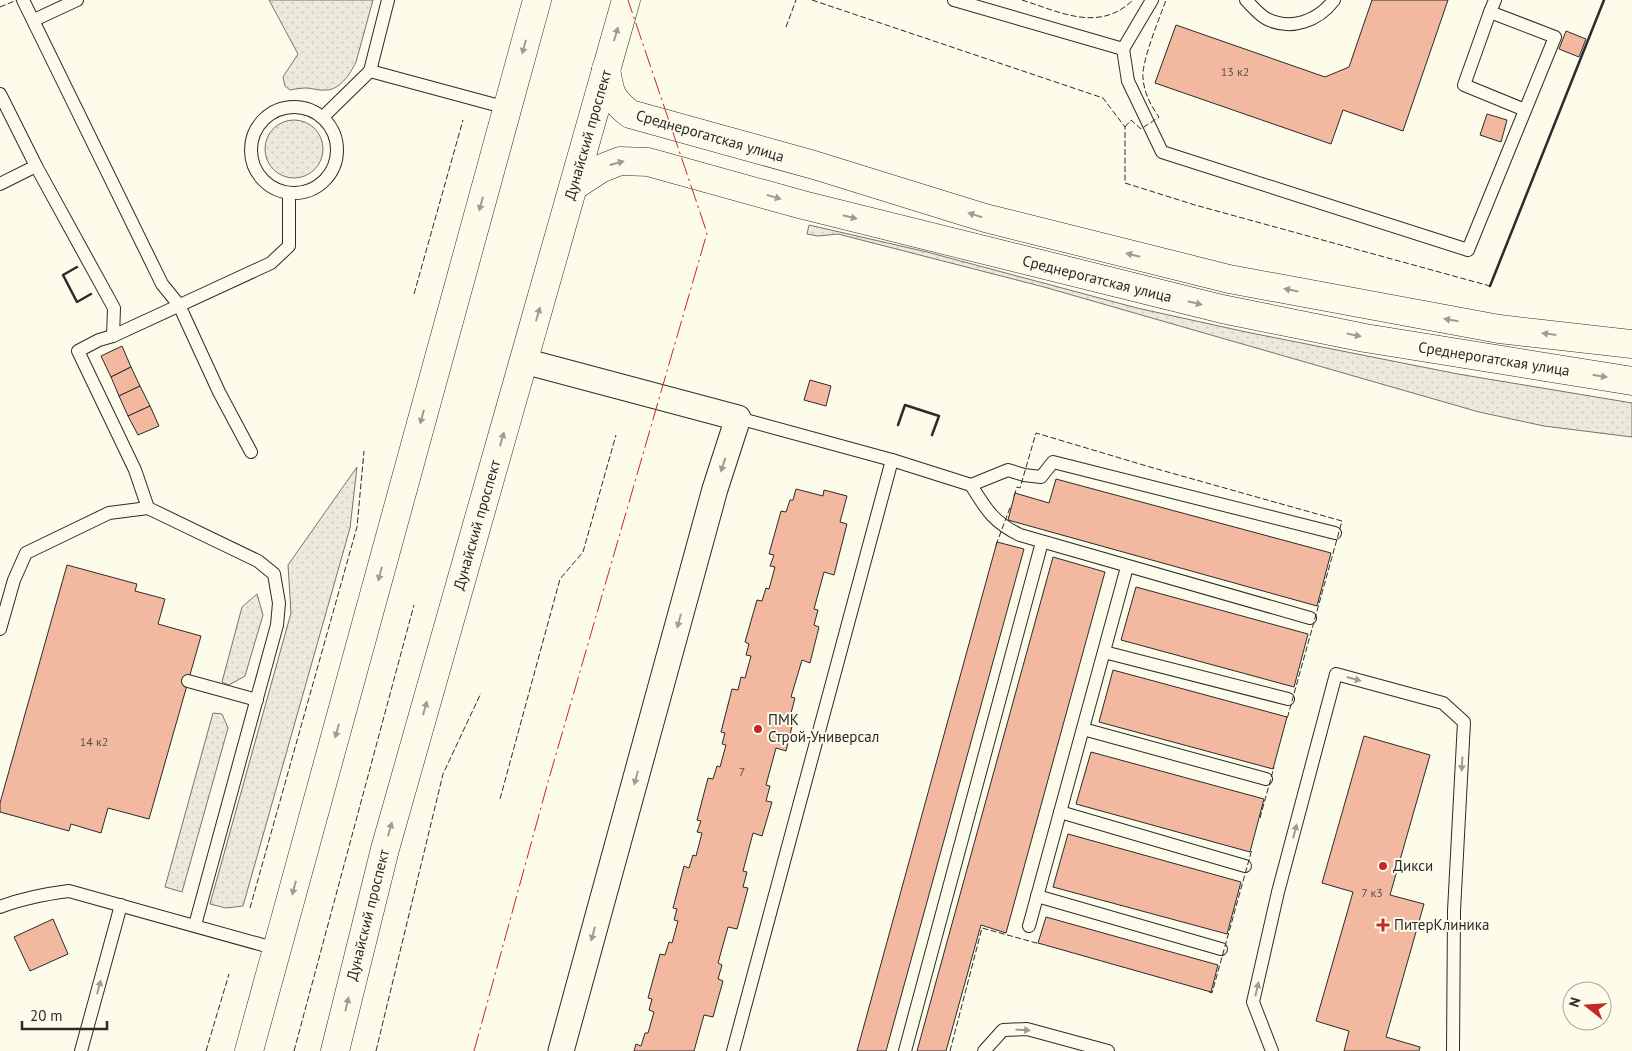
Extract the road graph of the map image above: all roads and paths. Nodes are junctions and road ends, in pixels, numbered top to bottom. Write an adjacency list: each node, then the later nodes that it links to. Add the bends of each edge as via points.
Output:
1 (23, 0): 11 (lane)
2 (77, 0): 11 (lane)
3 (388, 0): 14 (lane)
4 (537, 0): 16 (main road, one-way to 16)
5 (626, 0): 13 (main road, Дунайский проспект, one-way to 5)
6 (954, 0): 12 (lane)
7 (1152, 0): 12 (lane)
8 (1246, 0): 9 (lane, via 1266,19 1287,25 1315,18)
9 (1334, 0)
10 (1493, 6): 17 (lane, via 1555,37); 17 (lane, via 1464,85)
11 (34, 20): 23 (lane, via 162,284)
12 (1123, 50): 17 (lane, via 1128,81 1162,152 1468,250)
13 (606, 69): 21 (main road, Дунайский проспект); 25 (main road, Среднерогатская улица, one-way to 13, via 1499,328 1229,279 985,218 814,165 630,114 617,104 610,91)
14 (370, 72): 16 (lane); 18 (lane)
15 (0, 94): 19 (lane)
16 (507, 108): 51 (main road, one-way to 51)
17 (1525, 110)
18 (323, 117): 22 (lane, via 334,131 338,144 333,170 314,188 302,193); 22 (lane, via 308,108 290,106 273,111 259,124 252,140 251,158 258,175 272,187)
19 (36, 166): 20 (lane); 24 (lane, via 114,308)
20 (0, 184)
21 (574, 186): 26 (main road, Дунайский проспект, one-way to 21); 27 (main road, Среднерогатская улица, one-way to 27, via 600,169 620,161 648,162 803,206 1222,309 1366,338)
22 (289, 193): 23 (lane, via 289,246 271,263)
23 (179, 305): 24 (lane); 29 (lane)
24 (113, 336): 32 (lane, via 78,351 135,470)
25 (1632, 344)
26 (524, 361): 28 (street); 55 (main road, Дунайский проспект, one-way to 26, via 384,849)
27 (1632, 381)
28 (738, 418): 30 (lane); 56 (street, one-way to 56, via 715,489)
29 (251, 452)
30 (892, 460): 31 (lane); 57 (lane)
31 (971, 485): 33 (lane, via 1008,470 1041,477 1053,462); 34 (lane, via 984,508 1003,527)
32 (148, 508): 37 (lane, via 109,513 26,553 14,580); 41 (lane, via 258,561 274,574 279,603 277,626)
33 (1334, 533)
34 (1042, 542): 35 (lane); 58 (lane)
35 (1128, 567): 36 (lane); 38 (lane)
36 (1310, 618)
37 (0, 629)
38 (1104, 652): 40 (lane); 42 (lane)
39 (188, 681): 41 (lane)
40 (1288, 699)
41 (257, 700): 49 (lane)
42 (1083, 729): 43 (lane); 44 (lane)
43 (1266, 779)
44 (1060, 812): 45 (lane); 46 (lane)
45 (1245, 866)
46 (1037, 896): 50 (lane); 52 (lane)
47 (121, 905): 48 (lane, via 69,891 20,899); 49 (lane); 53 (lane, one-way to 47)
48 (0, 907)
49 (195, 925): 51 (lane)
50 (1028, 926)
51 (277, 949): 54 (main road)
52 (1221, 949)
53 (81, 1051)
54 (249, 1051)
55 (335, 1051)
56 (561, 1051)
57 (733, 1051)
58 (904, 1051)
59 (984, 1051): 60 (lane, one-way to 60, via 1003,1030 1027,1030)
60 (1108, 1051)
61 (1272, 1051): 62 (lane, one-way to 62, via 1254,1002 1278,892 1336,674 1442,703 1464,722 1454,911)
62 (1453, 1051)

